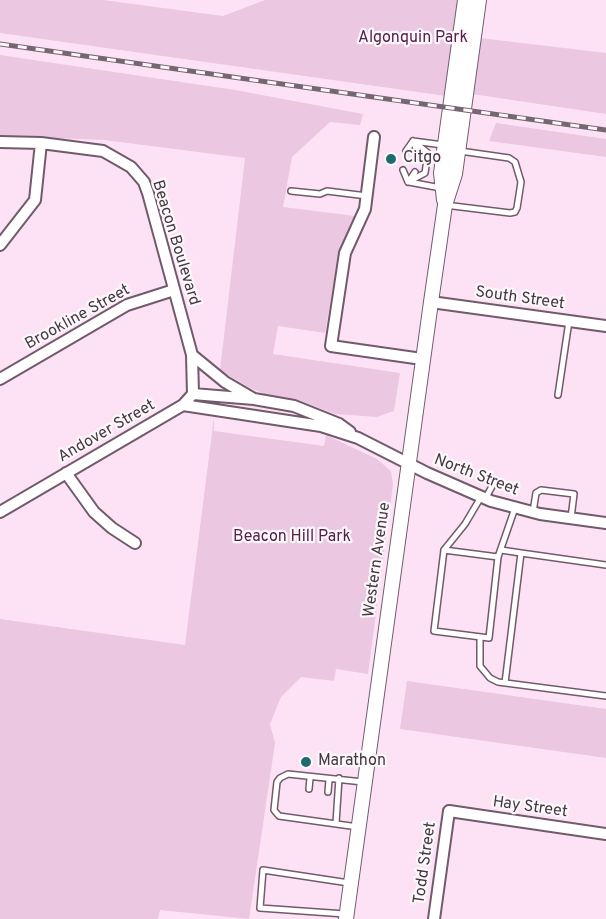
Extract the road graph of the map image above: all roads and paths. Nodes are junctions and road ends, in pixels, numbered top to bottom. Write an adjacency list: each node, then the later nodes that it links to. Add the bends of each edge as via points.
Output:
1 (465, 0): 7 (main road, Western Avenue)
2 (479, 0): 9 (main road, Western Avenue)
3 (374, 136): 16 (street)
4 (413, 141): 7 (lane); 8 (lane); 10 (lane); 13 (lane, via 428,153 425,173)
5 (0, 142): 6 (street, Beacon Boulevard)
6 (41, 143): 18 (street, via 35,200); 19 (street, Beacon Boulevard, via 103,151 131,167 148,193)
7 (444, 145): 14 (main road, Western Avenue)
8 (406, 151)
9 (458, 151): 17 (main road, Western Avenue); 17 (lane, via 515,162 521,182 517,208 510,213)
10 (418, 153)
11 (403, 170): 13 (lane)
12 (415, 172): 13 (lane)
13 (408, 182): 14 (lane)
14 (442, 188): 17 (main road, Western Avenue)
15 (291, 191): 16 (lane)
16 (367, 196): 24 (street, via 345,253 331,346)
17 (445, 205): 20 (main road, Western Avenue)
18 (0, 246)
19 (174, 290): 23 (street, Beacon Boulevard); 25 (street, Brookline Street, via 127,305)
20 (430, 302): 21 (street, South Street); 24 (main road, Western Avenue)
21 (569, 321): 22 (street, South Street); 27 (lane)
22 (606, 326)
23 (192, 355): 26 (street); 28 (street)
24 (423, 359): 31 (main road, Western Avenue)
25 (0, 379)
26 (193, 394): 28 (street); 29 (street, Andover Street)
27 (558, 395)
28 (254, 399): 30 (street, via 294,406 339,424)
29 (183, 405): 30 (street, via 321,426); 32 (street, Andover Street)
30 (358, 438): 31 (street)
31 (408, 463): 34 (street, North Street); 51 (main road, Western Avenue)
32 (66, 473): 36 (street, Andover Street); 40 (street, via 94,512)
33 (495, 481): 34 (lane)
34 (483, 498): 35 (street, North Street); 41 (lane)
35 (515, 508): 37 (street, North Street); 42 (lane)
36 (0, 512)
37 (533, 513): 38 (street, North Street); 38 (lane, via 536,493 541,490 574,494)
38 (572, 519): 39 (street, North Street)
39 (606, 523)
40 (135, 543)
41 (444, 550): 42 (lane); 45 (lane, via 435,631)
42 (499, 554): 43 (lane); 45 (lane, via 489,638)
43 (521, 554): 44 (lane); 46 (lane)
44 (606, 565)
45 (480, 637): 46 (lane, via 478,655 483,672)
46 (505, 683): 47 (lane)
47 (606, 696)
48 (310, 778): 50 (lane); 52 (lane); 57 (lane, via 288,774 277,782 275,814)
49 (339, 778): 50 (lane); 51 (lane); 59 (lane)
50 (329, 780): 53 (lane)
51 (364, 782): 60 (main road, Western Avenue)
52 (309, 789)
53 (328, 792)
54 (306, 810): 57 (lane)
55 (449, 811): 61 (street, Hay Street); 64 (street, Todd Street)
56 (324, 813): 58 (lane)
57 (304, 819): 58 (lane)
58 (323, 821): 59 (lane)
59 (336, 823): 60 (lane)
60 (358, 827): 62 (main road, Western Avenue)
61 (606, 834)
62 (351, 883): 63 (main road, Western Avenue); 63 (lane, via 263,870 260,908)
63 (346, 916)
64 (434, 919)

